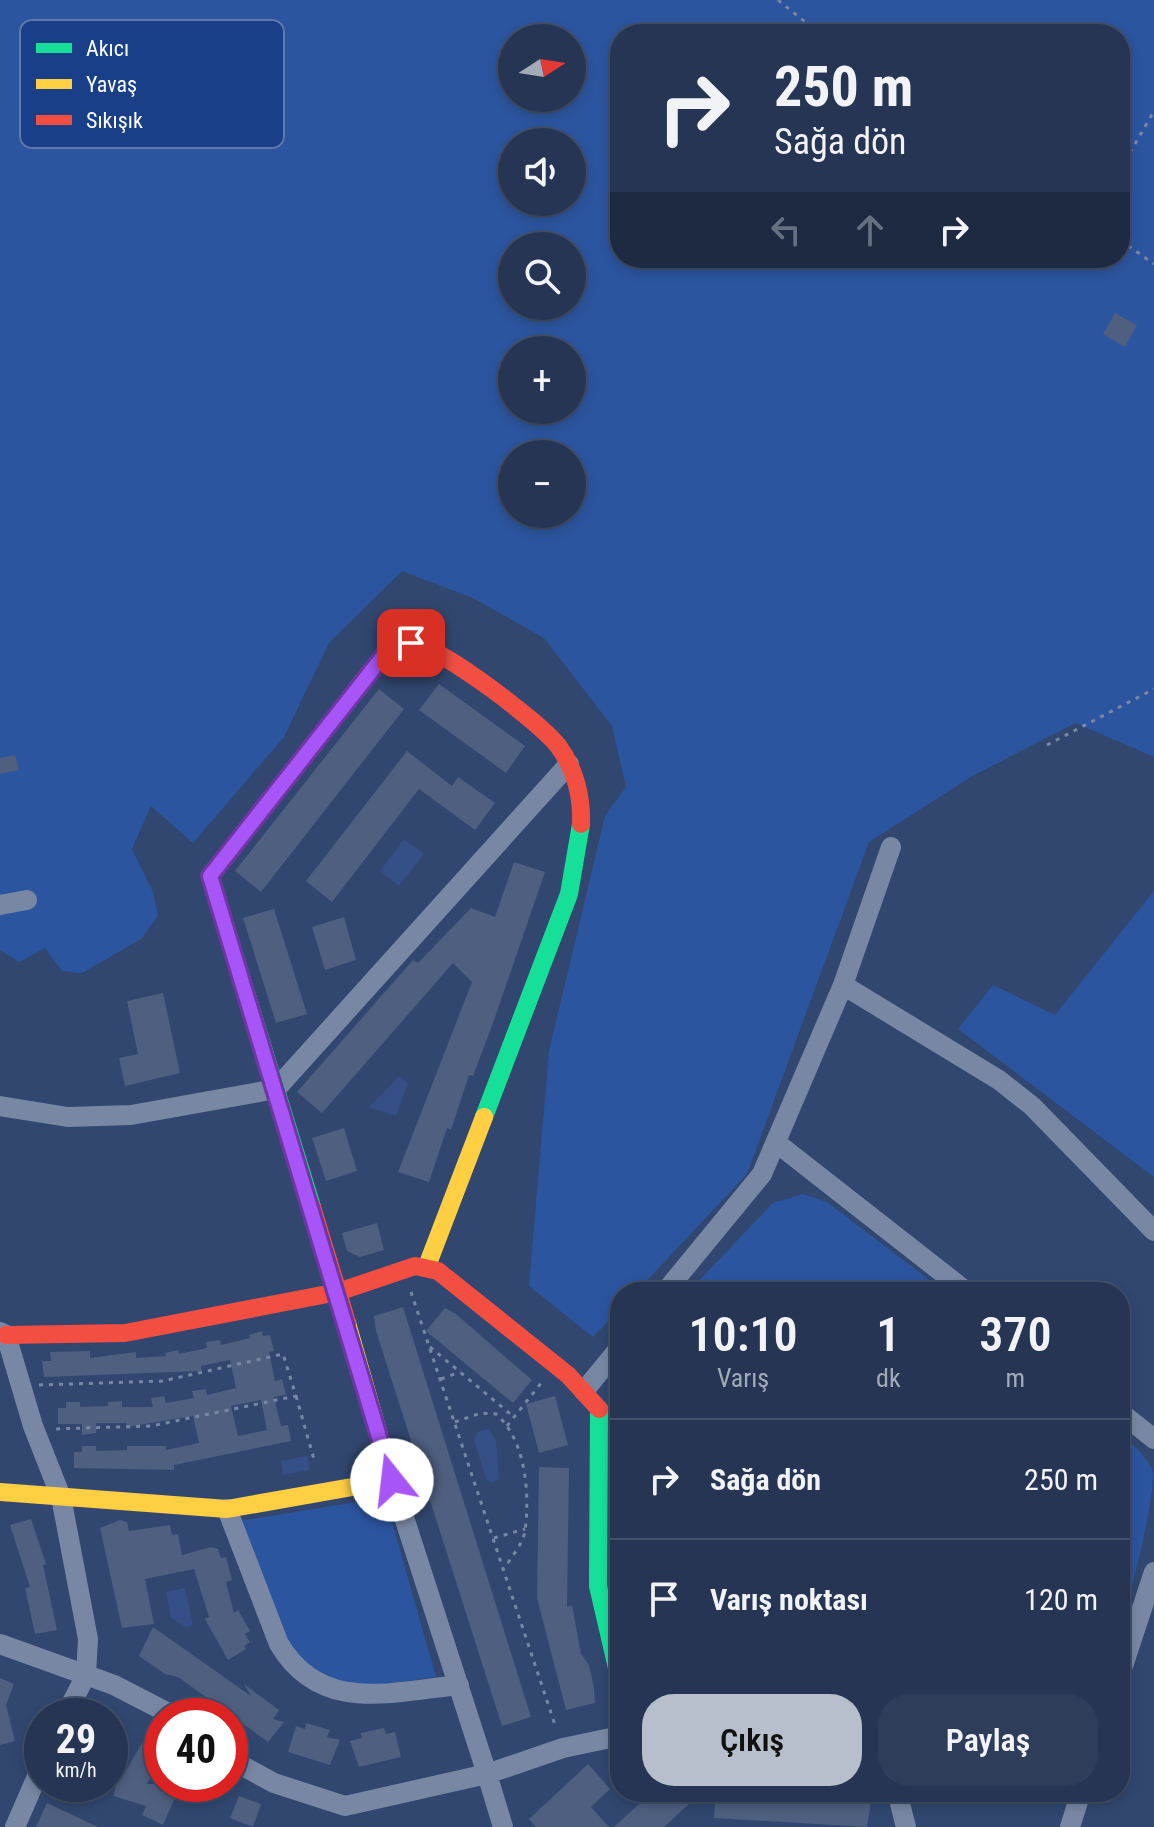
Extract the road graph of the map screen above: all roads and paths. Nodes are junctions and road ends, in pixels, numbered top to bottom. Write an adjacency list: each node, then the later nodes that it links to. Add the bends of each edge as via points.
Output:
1 (778, 0): 2 (path)
2 (808, 24)
3 (1154, 111): 4 (path)
4 (1130, 153)
5 (1130, 247): 6 (path)
6 (1154, 264)
7 (1154, 689): 8 (path)
8 (1047, 745)
9 (569, 764): 14 (street); 14 (street, via 553,740 442,656 411,643 388,650 210,876); 18 (street, via 582,819 577,868)
10 (891, 847): 13 (street)
11 (27, 900): 12 (street)
12 (0, 905)
13 (843, 985): 16 (street); 17 (street, via 999,1080 1032,1106)
14 (276, 1089): 15 (street, via 131,1115 68,1117); 22 (street)
15 (0, 1106)
16 (778, 1144): 19 (street, via 762,1174); 20 (street)
17 (1154, 1231)
18 (427, 1266): 22 (street); 30 (street, via 457,1284)
19 (673, 1282)
20 (954, 1282)
21 (410, 1288): 24 (path)
22 (338, 1292): 23 (street, via 125,1333); 39 (street)
23 (3, 1334): 29 (street)
24 (430, 1347): 26 (path); 27 (path)
25 (610, 1359): 30 (street)
26 (460, 1372): 27 (path); 32 (path)
27 (441, 1379): 34 (path)
28 (543, 1381): 32 (path)
29 (20, 1385): 31 (path, via 163,1381 283,1354); 36 (street)
30 (584, 1391): 47 (street, via 599,1406 598,1586)
31 (296, 1396): 36 (path, via 151,1426); 38 (path)
32 (514, 1417): 35 (path)
33 (1130, 1420): 37 (street)
34 (455, 1422): 35 (path, via 487,1412); 44 (path)
35 (507, 1426): 43 (path, via 524,1471)
36 (34, 1429): 41 (street)
37 (1154, 1439)
38 (315, 1463)
39 (392, 1480): 42 (street); 51 (street)
40 (0, 1492): 41 (street)
41 (61, 1497): 42 (street); 50 (street, via 88,1639)
42 (227, 1509): 51 (street, via 279,1644 299,1673 325,1689 358,1693)
43 (525, 1529): 44 (path); 45 (path)
44 (493, 1538): 45 (path)
45 (503, 1570): 54 (path)
46 (1152, 1585): 49 (street)
47 (610, 1638)
48 (0, 1644): 50 (street)
49 (1130, 1647)
50 (86, 1675): 52 (street); 53 (street)
51 (459, 1685): 57 (street)
52 (74, 1698)
53 (144, 1699)
54 (556, 1728)
55 (610, 1738): 57 (street)
56 (248, 1769): 57 (street, via 345,1806)
57 (487, 1774): 62 (street)
58 (26, 1802): 61 (street)
59 (900, 1802): 63 (street)
60 (1078, 1802): 64 (street)
61 (15, 1827)
62 (503, 1827)
63 (906, 1827)
64 (1070, 1827)

